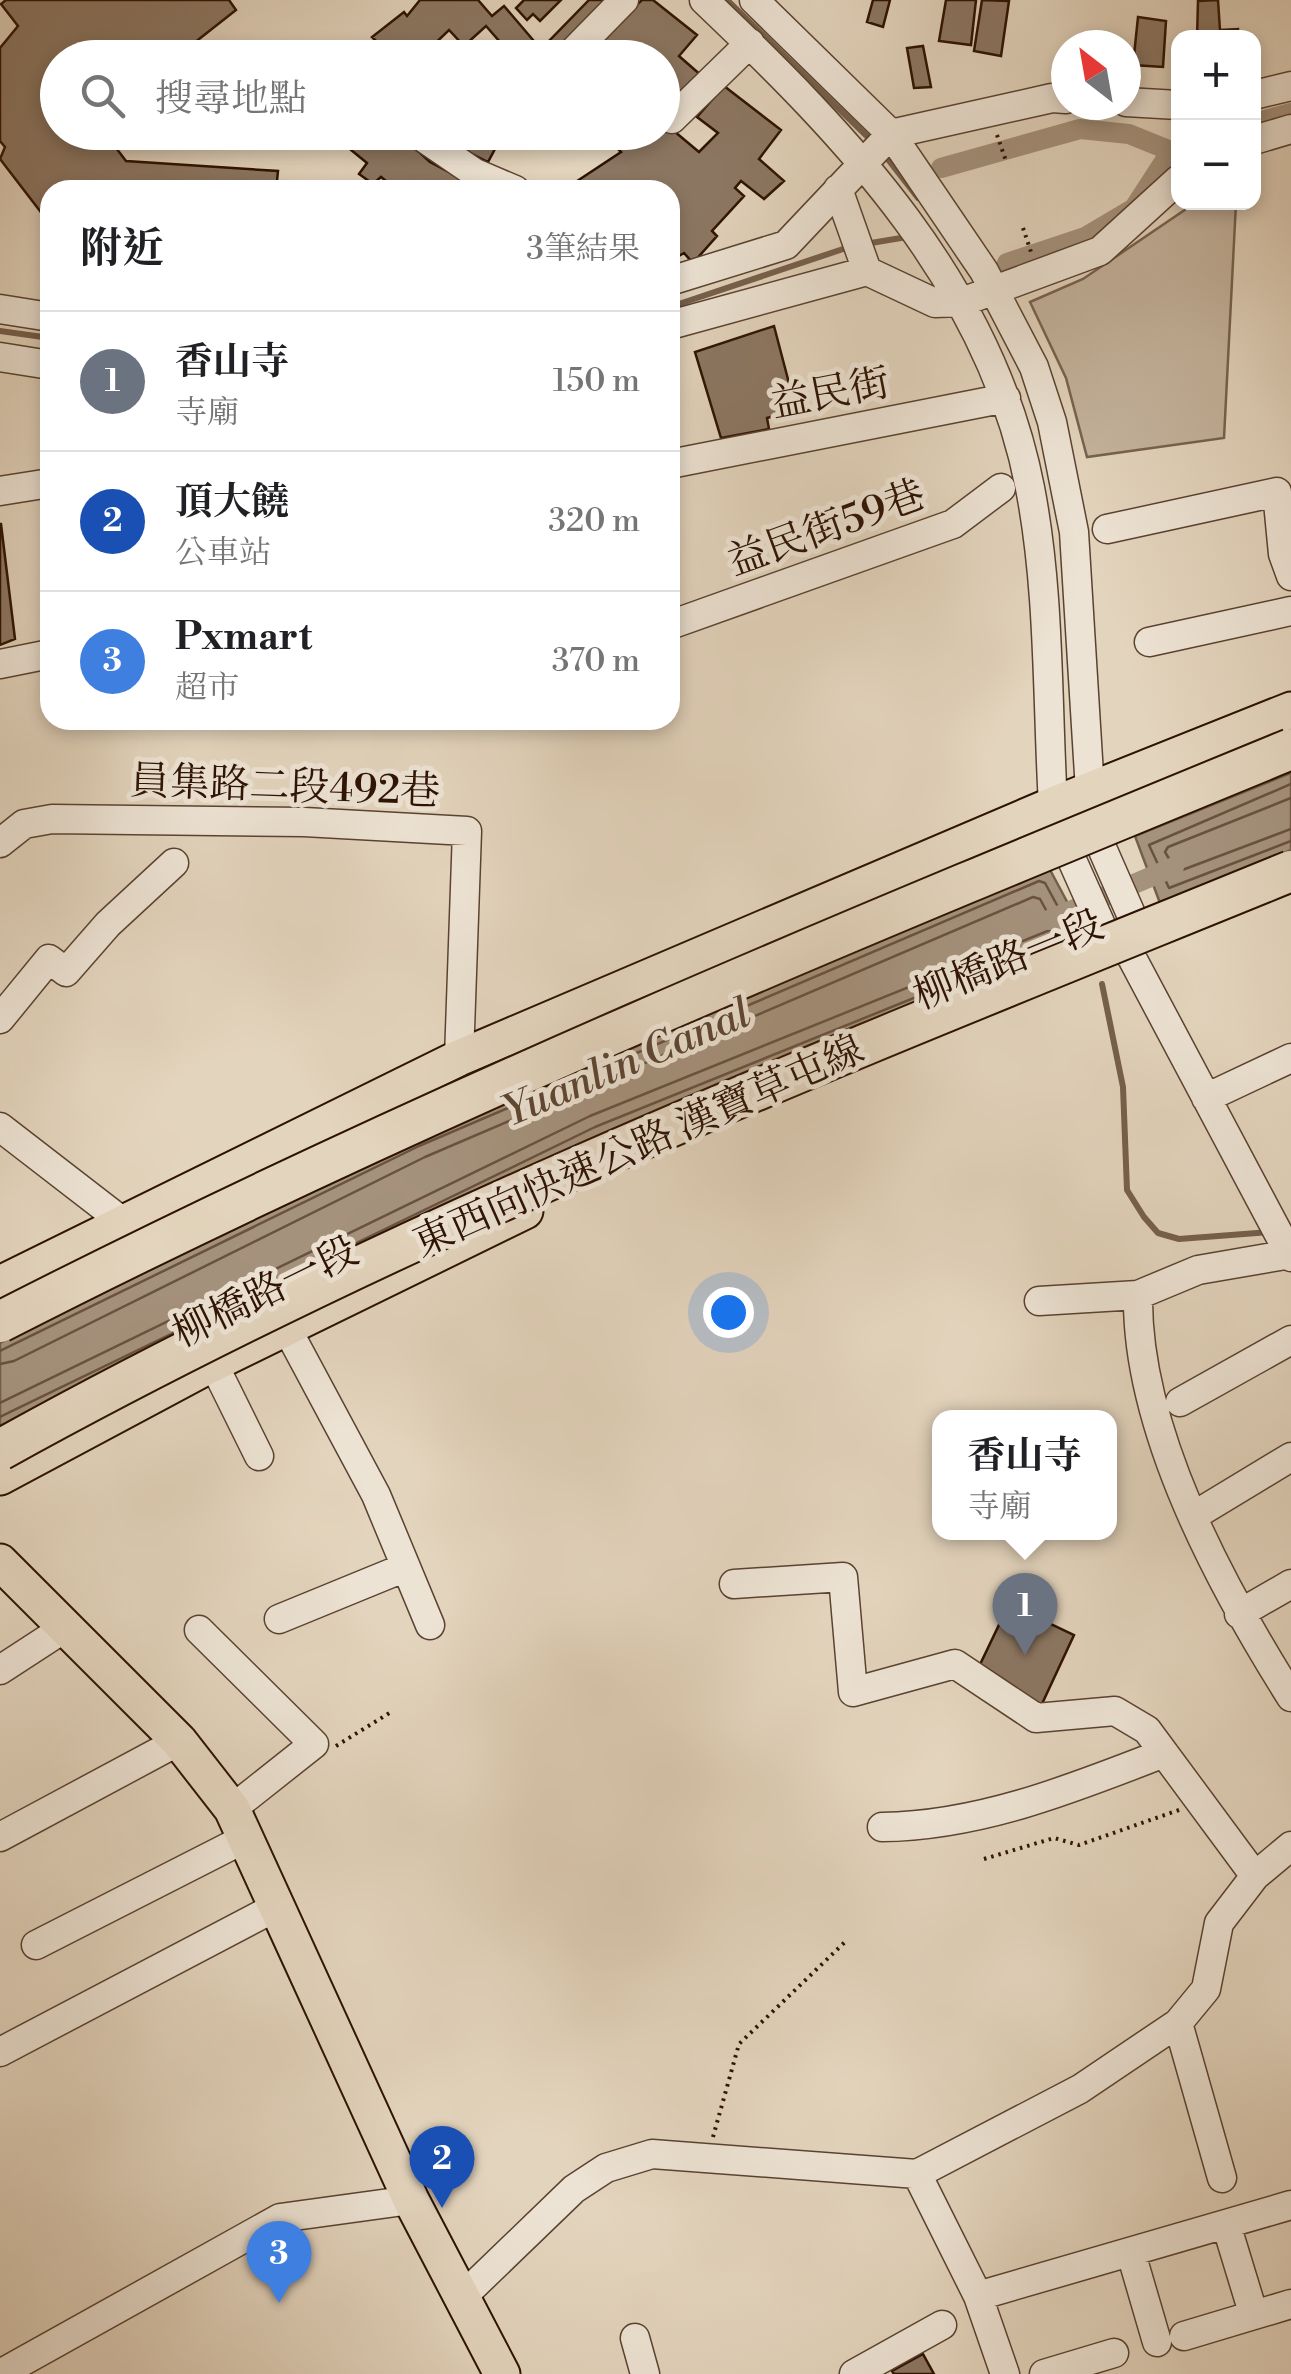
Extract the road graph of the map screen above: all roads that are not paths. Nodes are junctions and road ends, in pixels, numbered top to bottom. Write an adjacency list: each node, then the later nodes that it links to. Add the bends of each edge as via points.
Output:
1 (624, 0): 4 (street)
2 (704, 0): 5 (street)
3 (754, 0): 13 (street)
4 (585, 40)
5 (750, 44): 11 (street); 16 (street)
6 (1291, 86): 7 (street)
7 (1261, 93)
8 (1051, 98): 13 (street)
9 (1141, 103): 10 (street)
10 (1171, 105)
11 (680, 111)
12 (1291, 129): 14 (street)
13 (891, 134): 16 (street); 22 (street)
14 (1261, 138)
15 (441, 150): 17 (street)
16 (872, 170): 19 (street); 23 (street)
17 (491, 180)
18 (1171, 186): 22 (street, via 1100,251)
19 (838, 189): 20 (street); 21 (street, via 786,245)
20 (867, 271): 23 (street, via 935,303); 26 (street)
21 (680, 277)
22 (988, 281): 23 (street); 44 (street, via 1034,367 1065,477)
23 (956, 293): 29 (street)
24 (0, 309): 25 (street)
25 (40, 315)
26 (680, 322)
27 (0, 357): 28 (street)
28 (40, 363)
29 (1006, 398): 30 (street, 益民街); 45 (street, via 1037,538)
30 (680, 462)
31 (40, 485): 34 (street)
32 (1001, 488): 38 (street, 益民街59巷, via 954,524)
33 (1284, 490): 35 (street); 36 (street, via 1283,554)
34 (0, 491)
35 (1106, 529)
36 (1291, 576)
37 (1291, 611): 39 (street)
38 (680, 621)
39 (1148, 642)
40 (40, 656): 41 (street)
41 (0, 664)
42 (1291, 710): 44 (main road)
43 (1291, 749): 62 (highway, bridge, via 568,1051 188,1226)
44 (1090, 791): 45 (main road); 50 (street)
45 (1053, 805): 50 (street, via 1068,851); 52 (main road)
46 (0, 843): 52 (street, 員集路二段492巷, via 24,824 52,819 468,830)
47 (174, 863): 51 (street, via 66,972 49,960)
48 (1291, 871): 67 (highway, 東西向快速公路 漢寶草屯線, bridge, via 619,1148 244,1321)
49 (1291, 885): 50 (main road, 柳橋路一段)
50 (1123, 937): 54 (street); 63 (main road, 柳橋路一段)
51 (0, 1019)
52 (459, 1058): 57 (main road)
53 (1291, 1058): 54 (street)
54 (1206, 1098): 56 (street)
55 (0, 1127): 57 (street)
56 (1277, 1206): 58 (street)
57 (123, 1222): 59 (main road)
58 (1290, 1255): 60 (street, via 1198,1270)
59 (0, 1284)
60 (1138, 1295): 61 (street); 71 (street, via 1164,1446)
61 (1039, 1301)
62 (0, 1322)
63 (286, 1327): 65 (main road, 柳橋路一段); 73 (street, via 376,1495)
64 (1291, 1340): 66 (street)
65 (213, 1364): 68 (street); 70 (main road, 柳橋路一段)
66 (1180, 1402)
67 (0, 1450)
68 (260, 1456)
69 (1291, 1457): 71 (street)
70 (0, 1477)
71 (1194, 1516): 76 (street)
72 (0, 1562): 79 (main road)
73 (406, 1567): 77 (street); 78 (street)
74 (734, 1584): 84 (street, via 843,1577 853,1692 955,1664 1036,1718 1115,1711 1147,1730)
75 (1291, 1584): 76 (street)
76 (1239, 1614): 82 (street)
77 (279, 1619)
78 (430, 1625)
79 (64, 1629): 81 (street); 83 (main road)
80 (199, 1630): 85 (street, via 314,1744)
81 (0, 1670)
82 (1291, 1697)
83 (179, 1741): 85 (main road); 87 (street)
84 (1164, 1753): 86 (street, via 1011,1807); 89 (street)
85 (239, 1824): 90 (main road); 91 (street)
86 (882, 1827)
87 (0, 1837)
88 (1291, 1846): 89 (street)
89 (1255, 1876): 92 (street, via 1219,1923 1206,1989)
90 (274, 1908): 93 (street); 96 (main road)
91 (36, 1944)
92 (1178, 2023): 94 (street, via 1080,2089); 95 (street)
93 (0, 2052)
94 (917, 2174): 100 (street); 101 (street, via 652,2154 606,2168 574,2189)
95 (1222, 2178)
96 (411, 2200): 101 (main road); 107 (street, via 280,2218)
97 (1291, 2204): 98 (street)
98 (1226, 2224): 99 (street); 103 (street)
99 (1131, 2253): 100 (street); 102 (street, via 1170,2339)
100 (978, 2296): 111 (street)
101 (461, 2298): 108 (main road)
102 (1291, 2304)
103 (1251, 2306)
104 (942, 2325): 110 (street)
105 (635, 2338): 109 (street)
106 (1114, 2353): 112 (street)
107 (6, 2366)
108 (502, 2374)
109 (645, 2374)
110 (854, 2374)
111 (1004, 2374)
112 (1044, 2374)

